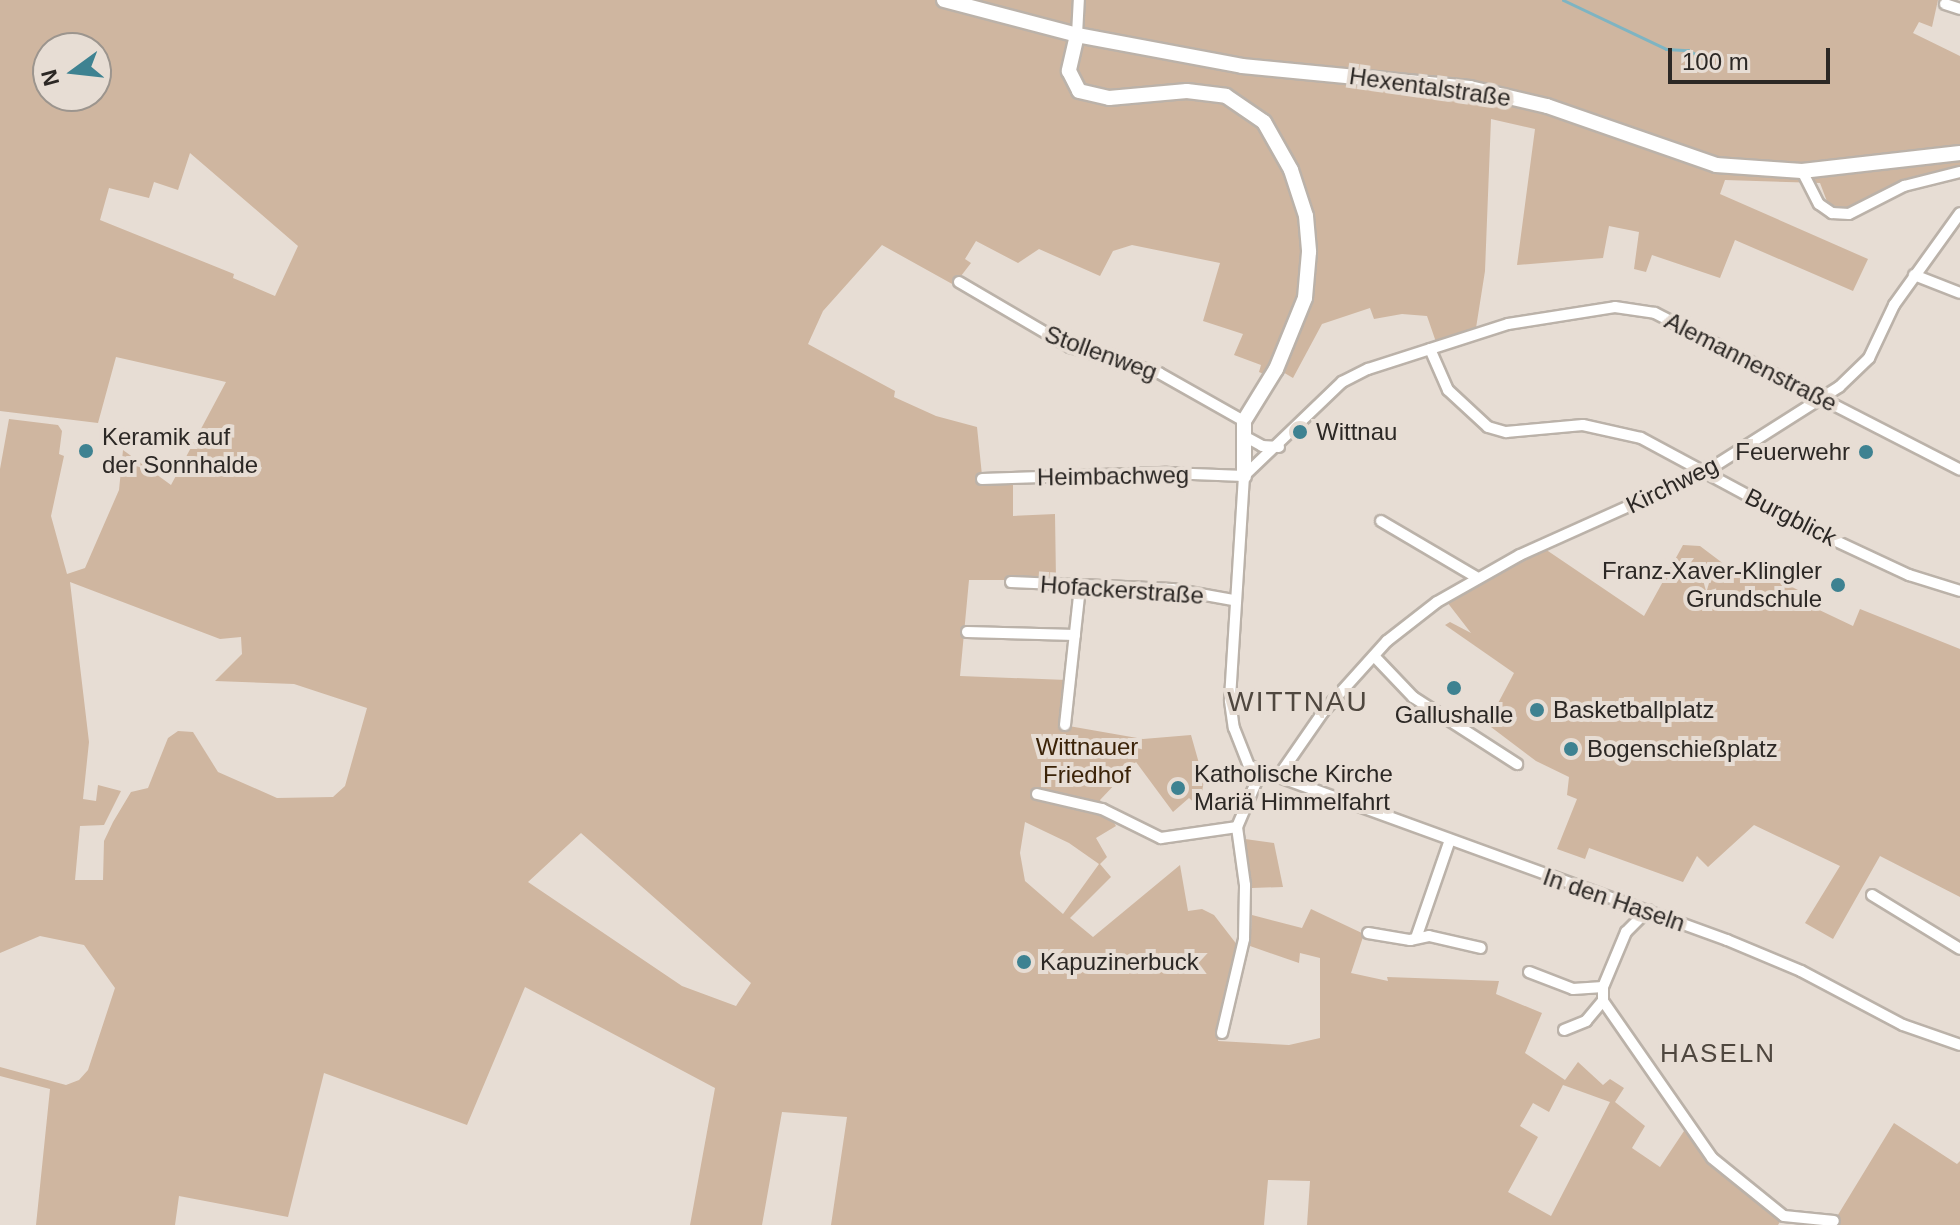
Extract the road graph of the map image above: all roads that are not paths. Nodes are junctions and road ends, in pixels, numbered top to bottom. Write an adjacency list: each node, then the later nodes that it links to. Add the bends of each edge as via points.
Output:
1 (944, 0): 5 (main road, Hexentalstraße)
2 (1079, 0): 5 (street)
3 (1945, 4): 4 (street)
4 (1960, 9)
5 (1077, 35): 7 (main road, Hexentalstraße, via 1242,66 1470,88 1547,106 1716,165); 15 (main road, via 1069,71 1079,91 1109,98 1187,91 1226,96 1264,122 1291,170 1302,198 1309,252 1305,298 1276,369)
6 (1960, 153): 7 (main road, Hexentalstraße)
7 (1802, 171): 8 (street, via 1819,204 1832,213 1849,214 1904,186)
8 (1960, 172)
9 (1960, 213): 10 (street, Kirchweg)
10 (1914, 275): 12 (street); 14 (street, Kirchweg, via 1869,358)
11 (959, 282): 15 (street, Stollenweg, via 1070,347 1159,373)
12 (1960, 293)
13 (1430, 349): 14 (street, Alemannenstraße, via 1508,324 1615,307 1655,313); 17 (street, Alemannenstraße, via 1342,382); 19 (street, Burgblick, via 1448,390 1488,427 1506,432 1556,426 1612,430 1641,438)
14 (1821, 398): 18 (street, Alemannenstraße); 19 (street, Kirchweg)
15 (1244, 421): 16 (main road)
16 (1246, 437): 17 (street); 20 (main road)
17 (1279, 447): 20 (street, Alemannenstraße)
18 (1960, 470)
19 (1705, 472): 23 (street, Kirchweg); 26 (street, Burgblick, via 1806,527 1909,575)
20 (1244, 476): 21 (street, Heimbachweg); 27 (street)
21 (982, 479)
22 (1381, 521): 23 (street)
23 (1476, 577): 30 (street, Kirchweg, via 1395,634)
24 (1011, 582): 25 (street, Hofackerstraße)
25 (1080, 588): 27 (street, Hofackerstraße, via 1172,589); 29 (street)
26 (1960, 591)
27 (1233, 600): 33 (street, via 1234,728 1242,754)
28 (967, 632): 29 (street)
29 (1075, 635): 31 (street)
30 (1374, 656): 32 (street, via 1413,697); 34 (street, Kirchweg, via 1323,712)
31 (1065, 725)
32 (1517, 764)
33 (1260, 773): 34 (street, In den Haseln); 36 (street)
34 (1278, 777): 37 (street, In den Haseln)
35 (1037, 794): 36 (street, via 1102,809 1161,838)
36 (1237, 827): 48 (street, via 1245,885 1244,939)
37 (1450, 840): 39 (street, In den Haseln); 41 (street)
38 (1872, 895): 43 (street)
39 (1648, 910): 45 (street, via 1626,932); 49 (street, In den Haseln, via 1801,971 1903,1025)
40 (1368, 933): 41 (street)
41 (1416, 938): 42 (street)
42 (1481, 948)
43 (1960, 949)
44 (1529, 972): 45 (street, via 1573,989)
45 (1603, 987): 46 (street)
46 (1603, 1001): 47 (street, via 1586,1021); 50 (street, via 1712,1158 1784,1216)
47 (1564, 1030)
48 (1222, 1033)
49 (1960, 1045)
50 (1834, 1221)

